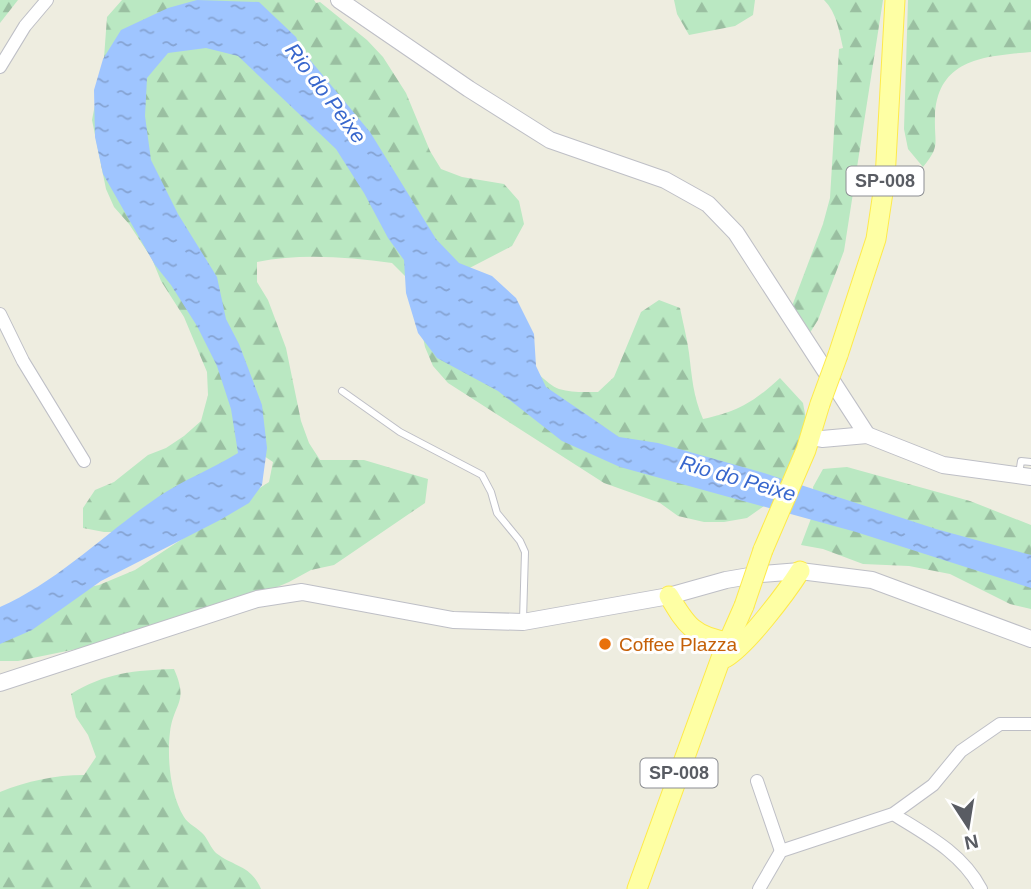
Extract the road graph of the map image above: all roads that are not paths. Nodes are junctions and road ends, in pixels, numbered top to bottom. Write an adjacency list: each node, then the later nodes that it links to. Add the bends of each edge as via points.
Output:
1 (47, 0): 4 (street, via 24,26)
2 (339, 0): 7 (street, via 550,139 665,180 708,204 736,233)
3 (895, 0): 8 (main road, SP-008, bridge, via 885,179 876,239)
4 (0, 67)
5 (0, 314): 9 (street)
6 (342, 391): 14 (lane, via 400,432 482,475 497,513 525,552)
7 (867, 435): 8 (street); 11 (street, via 943,466)
8 (808, 444): 16 (main road, SP-008, bridge)
9 (84, 461)
10 (1031, 462): 11 (lane, via 1021,461)
11 (1025, 477)
12 (800, 571): 13 (street, via 726,580); 15 (street, via 872,580); 16 (main road, via 738,647 729,656)
13 (669, 596): 14 (street); 16 (main road, via 684,621)
14 (523, 622): 17 (street, via 453,620 302,592 257,598)
15 (1031, 639)
16 (725, 650): 22 (main road, SP-008)
17 (0, 683)
18 (1031, 724): 20 (street, via 1000,724 961,751 933,785)
19 (757, 781): 21 (street)
20 (893, 814): 21 (street); 24 (street, via 937,841 971,870)
21 (781, 851): 23 (street)
22 (637, 889)
23 (759, 889)
24 (981, 889)

